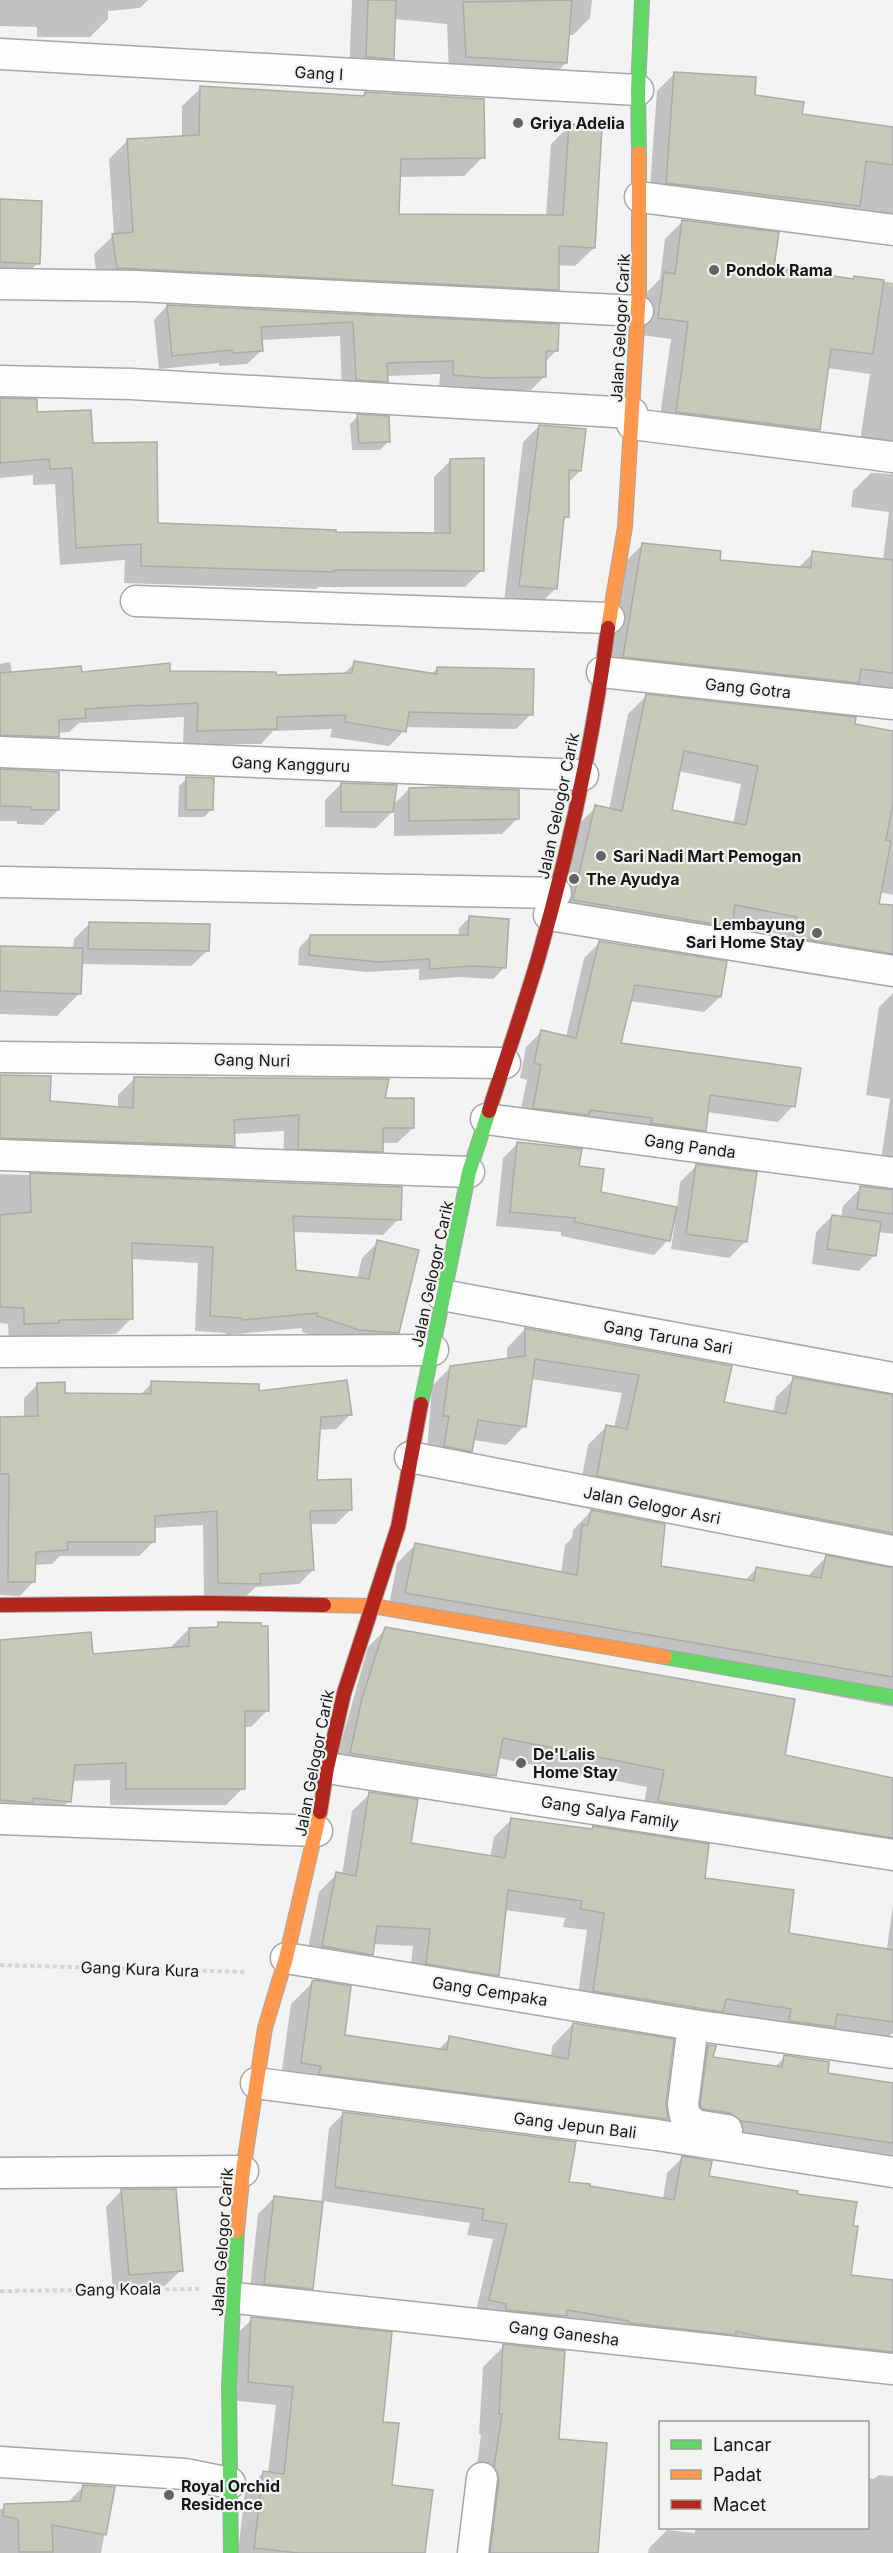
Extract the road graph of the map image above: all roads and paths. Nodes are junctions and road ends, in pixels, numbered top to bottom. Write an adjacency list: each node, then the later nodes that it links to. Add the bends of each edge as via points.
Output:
1 (642, 0): 3 (street, Jalan Gelogor Carik)
2 (0, 54): 3 (street, Gang I)
3 (638, 90): 4 (street, Jalan Gelogor Carik)
4 (640, 197): 5 (street); 7 (street, Jalan Gelogor Carik)
5 (893, 230)
6 (0, 284): 7 (street, via 137,286)
7 (638, 311): 9 (street, Jalan Gelogor Carik)
8 (0, 381): 9 (street, via 131,384)
9 (632, 419): 10 (street); 12 (street, Jalan Gelogor Carik, via 626,527)
10 (893, 457)
11 (136, 601): 12 (street)
12 (609, 618): 13 (street, Jalan Gelogor Carik)
13 (602, 672): 14 (street, Gang Gotra); 16 (street, Jalan Gelogor Carik)
14 (893, 704)
15 (0, 752): 16 (street, Gang Kangguru)
16 (583, 775): 18 (street, Jalan Gelogor Carik)
17 (0, 882): 18 (street)
18 (552, 904): 19 (street); 21 (street, Jalan Gelogor Carik)
19 (893, 971)
20 (0, 1057): 21 (street, Gang Nuri)
21 (505, 1063): 22 (street, Jalan Gelogor Carik)
22 (486, 1119): 24 (street, Jalan Gelogor Carik); 25 (street, Gang Panda)
23 (0, 1155): 24 (street)
24 (469, 1172): 26 (street, Jalan Gelogor Carik)
25 (893, 1173)
26 (442, 1295): 27 (street, Jalan Gelogor Carik); 29 (street, Gang Taruna Sari)
27 (433, 1350): 28 (street); 30 (street, Jalan Gelogor Carik)
28 (0, 1352)
29 (893, 1378)
30 (410, 1457): 31 (street, Jalan Gelogor Asri); 33 (street, Jalan Gelogor Carik, via 398,1527)
31 (893, 1551)
32 (0, 1605): 33 (street)
33 (373, 1606): 34 (street); 35 (street, Jalan Gelogor Carik, via 344,1693)
34 (893, 1697)
35 (327, 1768): 37 (street, Jalan Gelogor Carik); 38 (street, Gang Salya Family)
36 (0, 1819): 37 (street)
37 (317, 1831): 40 (street, Jalan Gelogor Carik)
38 (893, 1855)
39 (0, 1965): 40 (path, Gang Kura Kura)
40 (284, 1966): 41 (street, Gang Cempaka); 43 (street, Jalan Gelogor Carik, via 265,2028)
41 (693, 2025): 42 (street, Gang Cempaka); 44 (street, via 683,2105 685,2116 695,2125)
42 (893, 2053)
43 (256, 2083): 45 (street, Jalan Gelogor Carik); 46 (street, Gang Jepun Bali, via 657,2135)
44 (893, 2156)
45 (243, 2171): 47 (street); 49 (street, Jalan Gelogor Carik)
46 (893, 2172)
47 (0, 2173)
48 (0, 2290): 49 (path, Gang Koala)
49 (236, 2293): 50 (street, Gang Ganesha); 53 (street, Jalan Gelogor Carik, via 229,2385)
50 (893, 2369)
51 (0, 2462): 53 (street, via 185,2474)
52 (482, 2478): 55 (street)
53 (230, 2483): 54 (street, Jalan Gelogor Carik)
54 (231, 2553)
55 (474, 2553)

